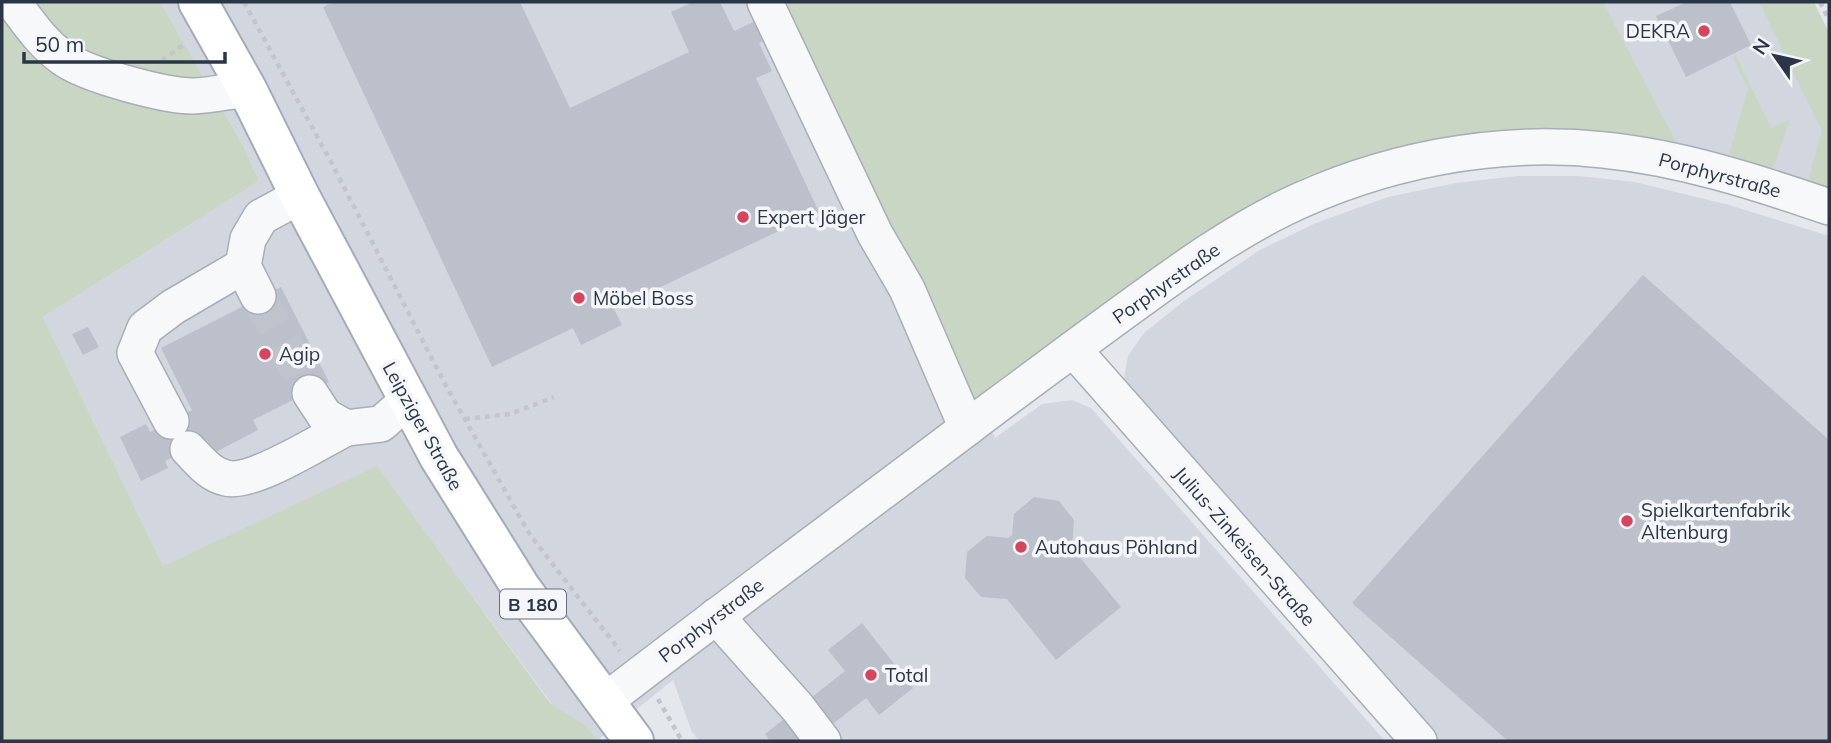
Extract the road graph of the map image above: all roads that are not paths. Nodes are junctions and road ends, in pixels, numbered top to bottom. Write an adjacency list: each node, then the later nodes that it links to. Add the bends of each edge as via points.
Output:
1 (13, 2): 4 (street, via 41,39 92,74 191,96)
2 (198, 2): 4 (main road, Leipziger Straße / B 180)
3 (765, 2): 11 (street, via 907,289)
4 (247, 89): 5 (main road, Leipziger Straße / B 180)
5 (300, 196): 9 (main road, Leipziger Straße / B 180); 10 (street, via 261,217 248,239 251,281 173,307 145,328 135,353 180,435 208,471 229,480 271,470)
6 (1829, 207): 7 (street, Porphyrstraße, via 1703,168 1602,150 1541,147 1407,163 1281,209 1197,259)
7 (1073, 349): 11 (street, Porphyrstraße); 16 (street, Julius-Zinkeisen-Straße)
8 (310, 393): 10 (street, via 324,416)
9 (408, 400): 10 (street, via 381,424); 13 (main road, Leipziger Straße / B 180, via 501,556)
10 (346, 428)
11 (967, 428): 12 (street, Porphyrstraße)
12 (716, 616): 13 (street, Porphyrstraße); 15 (street)
13 (604, 702): 14 (main road, Leipziger Straße / B 180)
14 (634, 741)
15 (823, 741)
16 (1419, 741)

